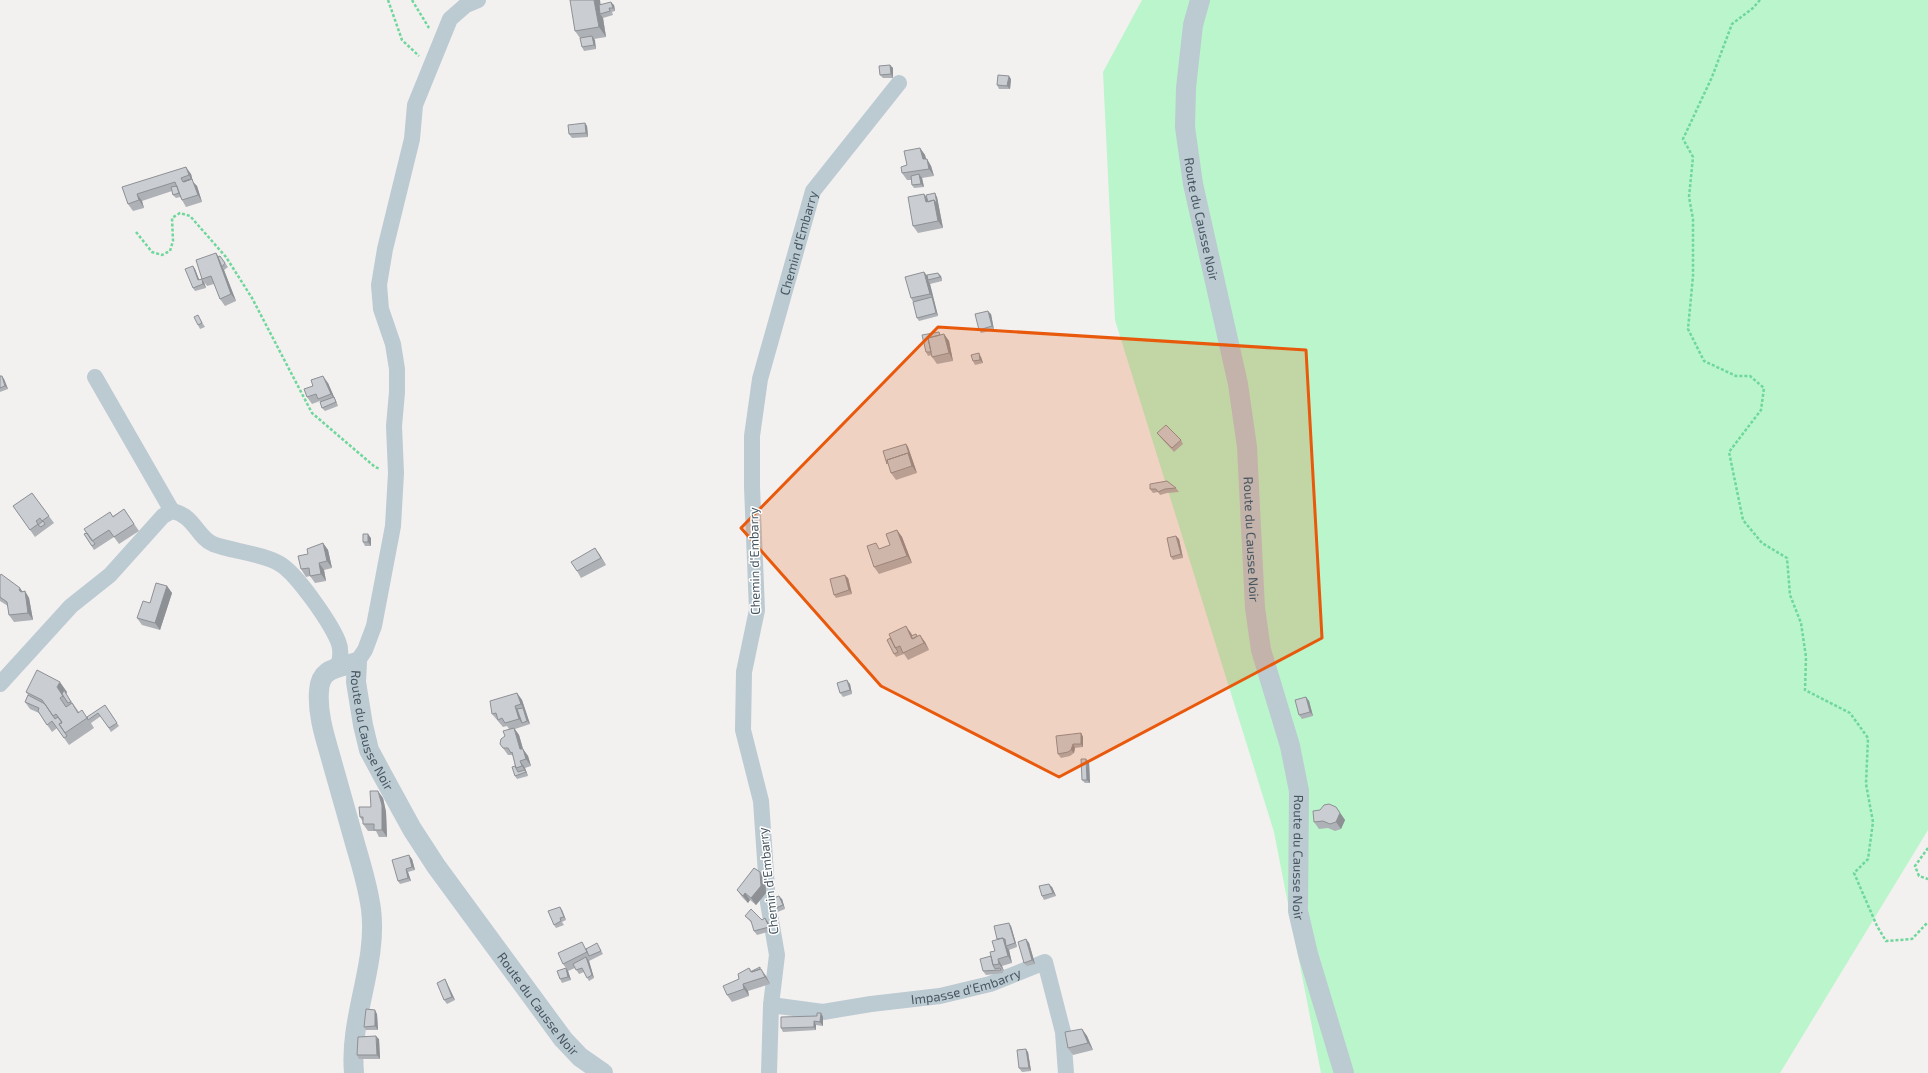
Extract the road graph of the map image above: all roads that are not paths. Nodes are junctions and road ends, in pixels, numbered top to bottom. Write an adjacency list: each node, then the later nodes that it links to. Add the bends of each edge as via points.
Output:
1 (478, 0): 6 (street, via 466,5 450,19 415,105 412,139 385,248 379,285 381,309 393,344 396,369 396,474 392,526 374,626 365,650)
2 (1200, 0): 14 (street, Route du Causse Noir, via 1192,33 1185,127 1193,184 1238,384 1247,447 1255,608 1261,650 1290,746 1299,792 1298,911 1308,954)
3 (899, 82): 9 (street, Chemin d'Embarry, via 813,190 760,378 752,436 757,610 744,672 742,730 760,801 768,903 777,955)
4 (95, 377): 5 (street)
5 (172, 511): 7 (street, via 182,512 212,543 280,563 292,573 339,642 341,654); 8 (street, via 163,516 110,575 71,606)
6 (357, 662): 7 (street, Route du Causse Noir); 11 (street, Route du Causse Noir, via 356,682 369,750 412,829 436,866 563,1039 580,1057)
7 (338, 668): 10 (street, Route du Causse Noir, via 327,671 321,678 318,690 319,705 371,909 372,939 355,1029 352,1053)
8 (0, 684)
9 (771, 1005): 12 (street, Chemin d'Embarry); 13 (street, Impasse d'Embarry, via 823,1012 940,996 990,984 1045,962 1063,1032)
10 (354, 1073)
11 (603, 1073)
12 (770, 1073)
13 (1066, 1073)
14 (1344, 1073)

